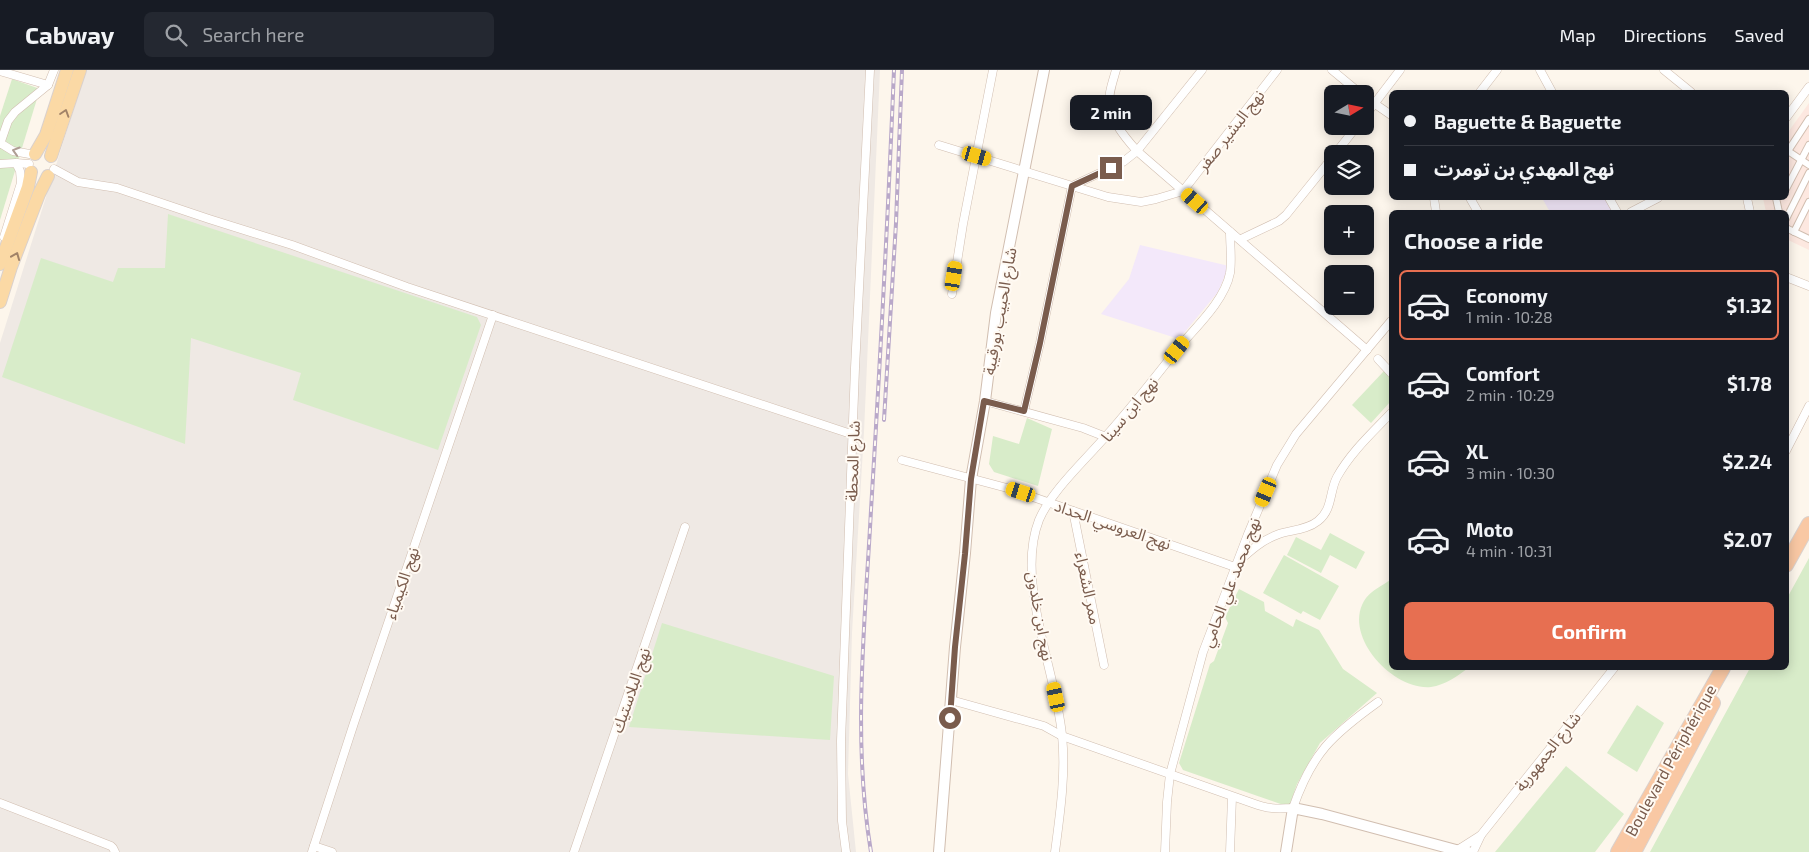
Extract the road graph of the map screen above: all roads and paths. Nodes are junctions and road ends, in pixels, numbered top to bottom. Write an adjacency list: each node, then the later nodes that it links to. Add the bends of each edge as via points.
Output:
1 (54, 70): 16 (street)
2 (68, 70): 34 (main road, via 46,135)
3 (80, 70): 38 (main road, one-way to 3)
4 (870, 70): 69 (street, شارع المحطة)
5 (992, 70): 32 (street)
6 (1044, 70): 40 (street, شارع الحبيب بورقيبة)
7 (1116, 70): 30 (street, via 1110,109)
8 (1202, 70): 30 (street)
9 (1276, 70): 44 (street, نهج البشير صفر)
10 (1332, 70): 17 (street)
11 (1400, 70): 22 (street)
12 (1497, 70): 19 (street)
13 (1540, 70): 20 (street)
14 (1664, 70): 21 (street)
15 (0, 71): 16 (street)
16 (48, 85): 26 (street, via 15,112)
17 (1350, 85)
18 (1809, 87): 24 (street)
19 (1482, 90)
20 (1551, 90)
21 (1689, 90)
22 (1374, 104): 23 (street)
23 (1389, 114)
24 (1789, 114)
25 (1809, 119): 29 (street)
26 (0, 143): 34 (street, one-way to 26)
27 (939, 145): 32 (street)
28 (1809, 145): 33 (street)
29 (1789, 149)
30 (1137, 151): 43 (street, via 1117,165); 44 (street)
31 (1789, 153): 33 (street)
32 (977, 156): 40 (street); 58 (street)
33 (1801, 160): 37 (street); 42 (street)
34 (33, 161): 35 (street); 38 (main road, via 44,152); 38 (main road, via 41,178); 55 (main road, via 28,187)
35 (16, 163): 36 (street); 54 (street, via 21,183)
36 (0, 164)
37 (1809, 164)
38 (51, 167): 59 (main road, one-way to 38); 60 (street, via 78,182 117,188)
39 (1324, 168): 53 (street, via 1279,221)
40 (1024, 172): 43 (street); 65 (street, شارع الحبيب بورقيبة, via 996,313)
41 (1809, 173): 48 (street)
42 (1789, 184)
43 (1072, 186): 44 (street, via 1108,197 1141,202); 67 (street)
44 (1183, 191): 50 (street)
45 (1654, 200): 47 (street)
46 (1809, 202): 51 (street)
47 (1635, 210)
48 (1789, 213)
49 (1789, 230): 51 (street)
50 (1230, 232): 53 (street); 70 (street, نهج ابن سينا, via 1230,274 1215,305)
51 (1794, 232): 52 (street)
52 (1809, 238)
53 (1241, 239): 62 (street)
54 (0, 248)
55 (0, 264)
56 (1789, 279): 57 (street)
57 (1809, 286)
58 (952, 294)
59 (0, 302)
60 (492, 315): 69 (street); 95 (street, نهج الكيمياء)
61 (1389, 324): 62 (street, نهج محمد علي الحامي)
62 (1367, 350): 81 (street, نهج محمد علي الحامي, via 1296,434 1277,465)
63 (1378, 360): 64 (street)
64 (1389, 371)
65 (984, 401): 67 (street); 73 (street, شارع الحبيب بورقيبة)
66 (1809, 406): 71 (street)
67 (1024, 411): 70 (street)
68 (1389, 415): 81 (street, via 1353,453 1338,476 1326,514 1312,524 1257,544)
69 (854, 435): 100 (street, شارع المحطة, via 841,740 842,821)
70 (1106, 437): 74 (street, نهج ابن سينا)
71 (1789, 445)
72 (902, 460): 73 (street, نهج العروسي الحداد)
73 (971, 479): 74 (street, نهج العروسي الحداد); 86 (street, شارع الحبيب بورقيبة)
74 (1050, 502): 75 (street, نهج العروسي الحداد); 88 (street, نهج ابن خلدون, via 1033,542 1031,562 1033,592)
75 (1073, 511): 81 (street, نهج العروسي الحداد); 82 (street, ممر الشعراء)
76 (1809, 514): 79 (highway)
77 (1809, 524): 80 (highway)
78 (685, 528): 99 (street, نهج البلاستيك)
79 (1789, 549)
80 (1789, 560)
81 (1236, 566): 89 (street, نهج محمد علي الحامي, via 1203,652)
82 (1104, 665)
83 (1612, 670): 93 (street, شارع الجمهورية)
84 (1722, 670): 108 (highway, Boulevard Périphérique)
85 (1731, 670): 109 (highway, Boulevard Périphérique)
86 (951, 700): 88 (street, via 1044,726); 101 (street, شارع الحبيب بورقيبة)
87 (1378, 702): 92 (street, via 1323,748 1301,786)
88 (1062, 736): 89 (street); 102 (street, نهج ابن خلدون)
89 (1170, 774): 90 (street); 103 (street, نهج محمد علي الحامي)
90 (1232, 796): 92 (street, via 1268,809); 104 (street)
91 (0, 803): 97 (street, via 111,846)
92 (1293, 808): 94 (street, شارع الجمهورية); 105 (street)
93 (1481, 835): 96 (street, شارع الجمهورية); 107 (street, شارع الجمهورية)
94 (1408, 838): 96 (street, شارع الجمهورية); 106 (street, شارع الجمهورية)
95 (313, 849): 98 (street)
96 (1460, 851)
97 (115, 852)
98 (332, 852)
99 (574, 852)
100 (846, 852)
101 (938, 852)
102 (1055, 852)
103 (1165, 852)
104 (1230, 852)
105 (1286, 852)
106 (1434, 852)
107 (1473, 852)
108 (1618, 852)
109 (1634, 852)

